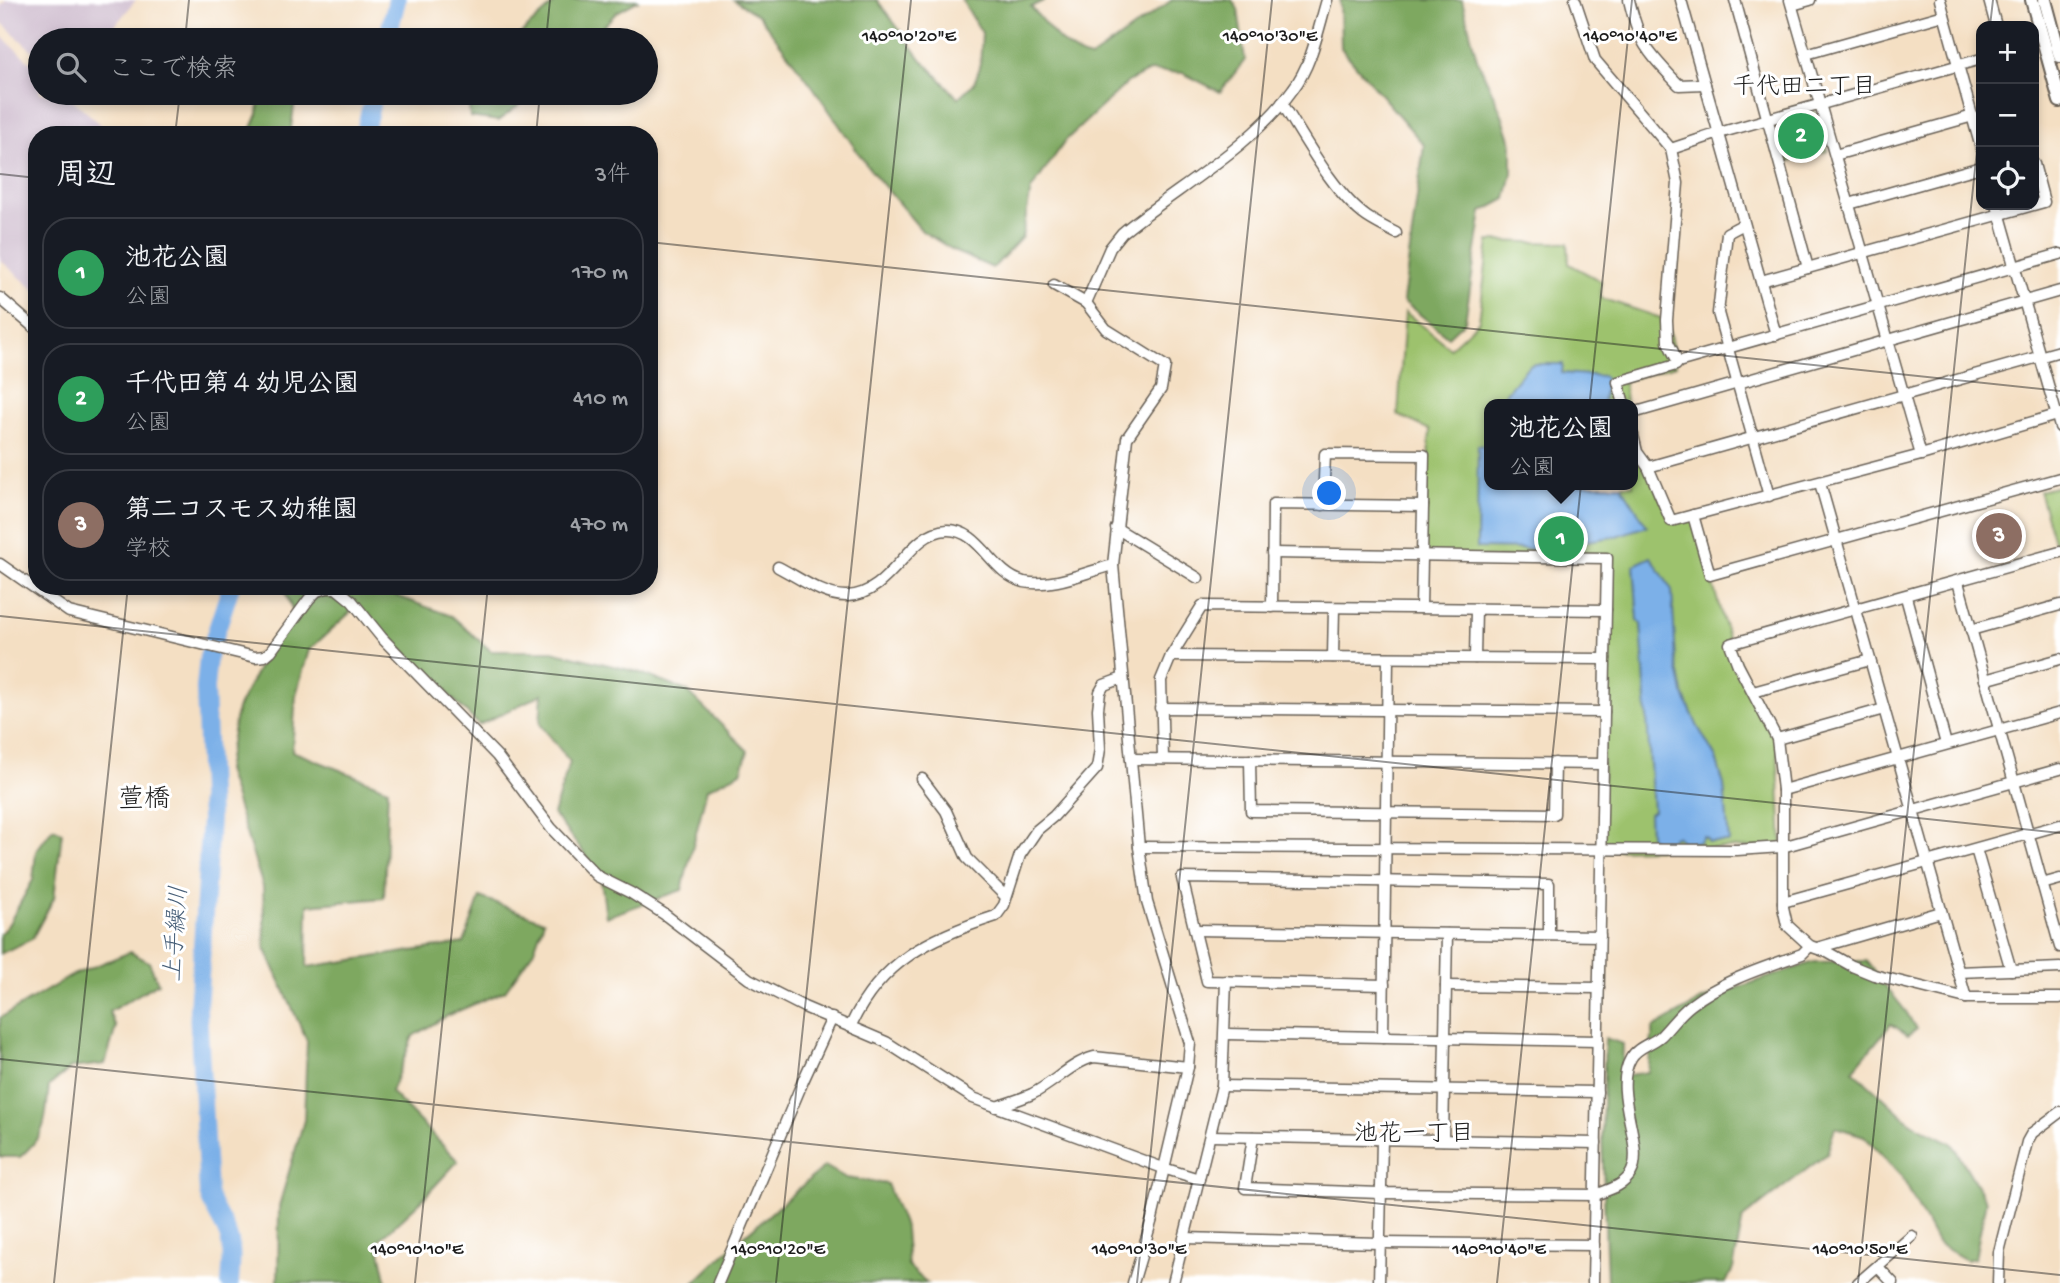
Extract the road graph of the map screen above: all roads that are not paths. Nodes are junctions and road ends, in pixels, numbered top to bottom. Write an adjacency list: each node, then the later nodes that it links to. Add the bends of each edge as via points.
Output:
1 (1327, 0): 20 (street, via 1306,66)
2 (1575, 0): 26 (street, via 1595,60)
3 (1629, 0): 18 (street, via 1637,32 1650,54 1679,85)
4 (1681, 0): 18 (street)
5 (1735, 0): 23 (street)
6 (1810, 0): 11 (street)
7 (1940, 0): 12 (street)
8 (1989, 0): 13 (street)
9 (2032, 0): 19 (main road)
10 (2045, 0): 15 (main road)
11 (1791, 3): 14 (street)
12 (1944, 15): 14 (street); 17 (street)
13 (1995, 21)
14 (1806, 54): 21 (street)
15 (2060, 57)
16 (1976, 61): 17 (street)
17 (1958, 66): 21 (street); 22 (street)
18 (1705, 85): 24 (street)
19 (2060, 100)
20 (1282, 103): 35 (street, via 1349,200); 45 (street, via 1262,125 1122,233 1110,248)
21 (1820, 105): 23 (street); 27 (street)
22 (1973, 116): 25 (street); 27 (street)
23 (1768, 119): 24 (street); 39 (street)
24 (1719, 133): 26 (street); 34 (street)
25 (1981, 147)
26 (1671, 149): 53 (street, via 1678,183 1667,320 1668,342)
27 (1835, 155): 31 (street)
28 (1976, 168): 31 (street)
29 (2039, 183): 30 (street, via 2044,202)
30 (2039, 203)
31 (1849, 204): 36 (street)
32 (1996, 210): 36 (street)
33 (1999, 210): 38 (street)
34 (1744, 224): 40 (street); 50 (street, via 1727,233 1718,313)
35 (1396, 233)
36 (1863, 253): 39 (street); 46 (street)
37 (2060, 254): 38 (street)
38 (2015, 267): 44 (street); 46 (street)
39 (1808, 268): 40 (street)
40 (1760, 281): 48 (street)
41 (1054, 285): 45 (street)
42 (2060, 291): 44 (street)
43 (0, 298): 47 (street)
44 (2025, 301): 49 (street); 52 (street)
45 (1086, 303): 70 (street, via 1106,329 1165,366 1161,389 1127,438)
46 (1878, 306): 48 (street); 49 (street)
47 (28, 322)
48 (1776, 335): 50 (street)
49 (1888, 340): 54 (street); 55 (street)
50 (1727, 348): 53 (street); 54 (street)
51 (2060, 351): 52 (street)
52 (2040, 357): 55 (street); 58 (street)
53 (1678, 362): 56 (street, via 1618,382)
54 (1737, 383): 57 (street); 60 (street)
55 (1904, 395): 60 (street); 62 (street)
56 (1623, 399)
57 (1638, 411)
58 (2058, 415): 59 (street); 62 (street)
59 (2060, 427)
60 (1752, 438): 63 (street); 66 (street)
61 (1638, 453): 63 (street)
62 (1921, 455): 65 (street)
63 (1648, 467): 69 (street, via 1671,521)
64 (2060, 478): 71 (street)
65 (1820, 483): 66 (street); 71 (street)
66 (1769, 496): 69 (street)
67 (1322, 505): 68 (street); 68 (street, via 1325,454 1424,455); 73 (street, via 1273,504)
68 (1423, 506): 74 (street)
69 (1693, 515): 71 (street, via 1710,575)
70 (1116, 528): 76 (street); 78 (street)
71 (1836, 541): 91 (street)
72 (2060, 552): 79 (street)
73 (1272, 553): 74 (street); 86 (street)
74 (1422, 557): 88 (street); 90 (street, via 1607,558)
75 (0, 565): 80 (street)
76 (1113, 565): 77 (street, via 1055,581 1023,582 1007,574 973,538 944,530 929,534 878,583 846,596 829,593); 100 (street)
77 (778, 567)
78 (1198, 578)
79 (1958, 582): 84 (street); 92 (street)
80 (28, 584)
81 (44, 595): 82 (street, via 69,612 255,657 271,651)
82 (312, 595)
83 (345, 595): 155 (street, via 497,756 551,828 597,876 664,914 749,979)
84 (1906, 597): 91 (street); 110 (street)
85 (2060, 605): 92 (street)
86 (1272, 607): 87 (street); 93 (street, via 1202,607)
87 (1334, 608): 88 (street); 94 (street)
88 (1421, 608): 89 (street)
89 (1476, 609): 90 (street); 96 (street)
90 (1606, 610): 97 (street)
91 (1856, 611): 99 (street); 102 (street, via 1730,644)
92 (1971, 630): 101 (street)
93 (1171, 656): 94 (street); 103 (street, via 1161,680)
94 (1333, 657): 95 (street)
95 (1388, 657): 96 (street); 105 (street)
96 (1475, 658): 97 (street)
97 (1605, 659): 106 (street)
98 (2060, 659): 101 (street)
99 (1870, 660): 102 (street); 104 (street)
100 (1123, 678): 112 (street); 135 (street, via 1104,685 1100,692 1097,768 1037,830 1020,855)
101 (1985, 680): 108 (street)
102 (1753, 692): 109 (street)
103 (1160, 708): 105 (street); 113 (street)
104 (1884, 709): 109 (street); 111 (street)
105 (1387, 710): 106 (street); 115 (street)
106 (1604, 712): 117 (street)
107 (2060, 713): 108 (street)
108 (1999, 730): 110 (street); 120 (street)
109 (1777, 738): 121 (street)
110 (1946, 744): 111 (street)
111 (1898, 758): 121 (street); 122 (street)
112 (1131, 759): 113 (street); 126 (street)
113 (1163, 759): 114 (street)
114 (1250, 760): 115 (street); 123 (street, via 1251,811)
115 (1387, 762): 116 (street); 123 (street)
116 (1555, 764): 117 (street); 123 (street, via 1554,814)
117 (1603, 764): 130 (street)
118 (2060, 769): 120 (street)
119 (922, 779): 135 (street, via 946,811 967,858)
120 (2014, 782): 122 (street); 125 (street)
121 (1783, 790): 127 (street)
122 (1912, 811): 127 (street); 131 (street)
123 (1386, 814): 128 (street)
124 (2060, 825): 125 (street)
125 (2028, 834): 129 (street); 134 (street)
126 (1139, 847): 128 (street); 161 (street, via 1147,902 1189,1043)
127 (1782, 847): 130 (street); 136 (street)
128 (1385, 848): 130 (street); 133 (street)
129 (1976, 849): 131 (street); 147 (street)
130 (1601, 850): 143 (street)
131 (1927, 862): 136 (street); 137 (street)
132 (2060, 879): 134 (street)
133 (1385, 881): 138 (street, via 1182,878); 139 (street); 142 (street, via 1549,884)
134 (2042, 884): 140 (street)
135 (1006, 897): 156 (street, via 996,916 923,944 881,978)
136 (1783, 902): 144 (street, via 1787,925)
137 (1941, 912): 144 (street); 148 (street)
138 (1195, 930): 139 (street); 149 (street, via 1207,981)
139 (1384, 933): 141 (street); 150 (street)
140 (2058, 933): 145 (street)
141 (1447, 934): 142 (street); 151 (street)
142 (1549, 935): 143 (street)
143 (1600, 936): 152 (street)
144 (1813, 947): 153 (street, via 1863,971); 175 (street, via 1712,991 1632,1055 1625,1095 1634,1152 1632,1172 1618,1186)
145 (2060, 947)
146 (2060, 968): 147 (street)
147 (2011, 970): 148 (street)
148 (1958, 972): 153 (street)
149 (1226, 981): 150 (street); 157 (street)
150 (1384, 985): 158 (street)
151 (1446, 986): 152 (street); 159 (street)
152 (1599, 988): 160 (street)
153 (1966, 998): 154 (street)
154 (2060, 998)
155 (832, 1018): 156 (street); 181 (street)
156 (851, 1026): 165 (street)
157 (1225, 1034): 158 (street); 162 (street)
158 (1383, 1037): 159 (street)
159 (1445, 1038): 160 (street); 163 (street)
160 (1598, 1041): 164 (street)
161 (1188, 1067): 165 (street, via 1094,1057 1080,1061 1032,1094); 172 (street)
162 (1222, 1086): 163 (street); 167 (street)
163 (1444, 1089): 164 (street); 170 (street)
164 (1597, 1092): 171 (street)
165 (996, 1107): 172 (street)
166 (2060, 1112): 188 (street, via 2027,1142 1999,1252)
167 (1210, 1136): 168 (street); 173 (street)
168 (1253, 1137): 169 (street); 174 (street, via 1245,1188)
169 (1381, 1139): 170 (street); 174 (street)
170 (1443, 1140): 171 (street)
171 (1596, 1143): 175 (street)
172 (1163, 1168): 173 (street); 182 (street)
173 (1199, 1179): 177 (street)
174 (1380, 1193): 175 (street); 178 (street)
175 (1595, 1195): 179 (street)
176 (1912, 1236): 180 (street)
177 (1185, 1238): 178 (street); 183 (street)
178 (1380, 1243): 179 (street); 184 (street)
179 (1594, 1245): 185 (street)
180 (1878, 1267): 186 (street); 187 (street)
181 (718, 1283)
182 (1133, 1283)
183 (1173, 1283)
184 (1379, 1283)
185 (1594, 1283)
186 (1858, 1283)
187 (1893, 1283)
188 (1998, 1283)

